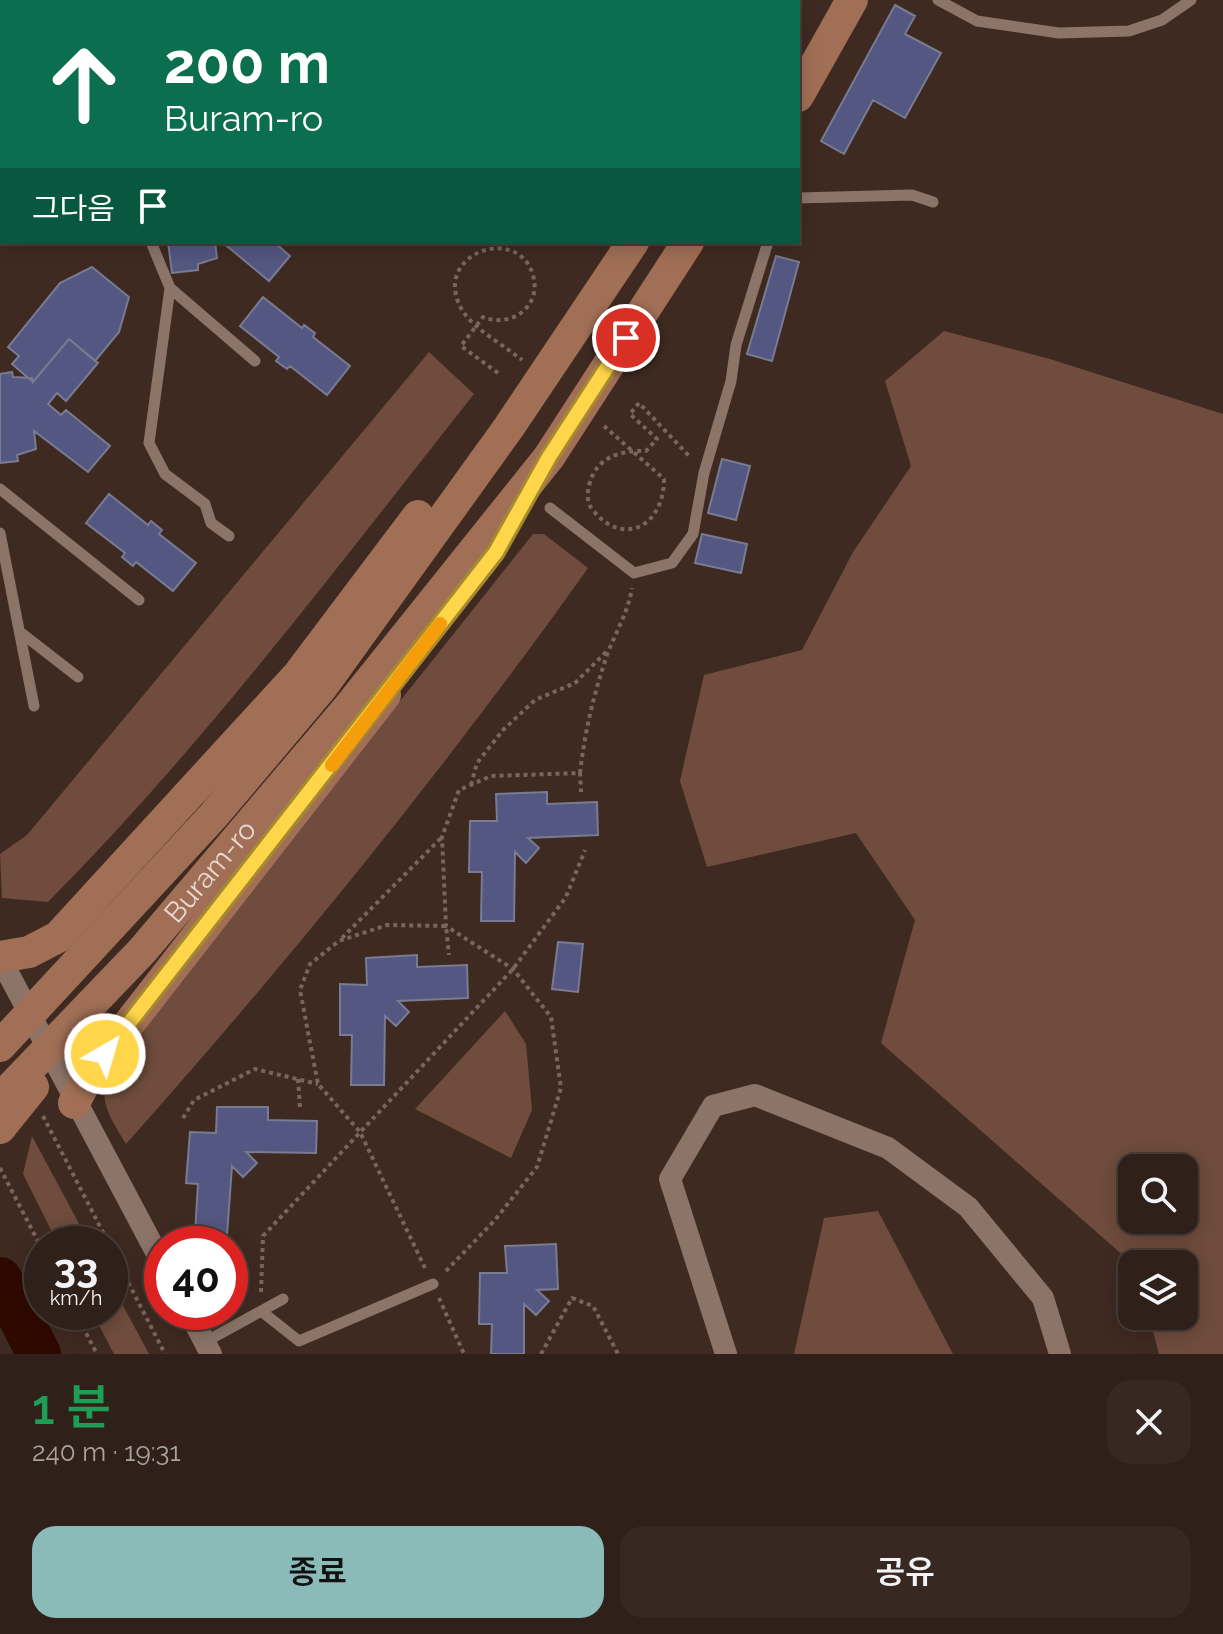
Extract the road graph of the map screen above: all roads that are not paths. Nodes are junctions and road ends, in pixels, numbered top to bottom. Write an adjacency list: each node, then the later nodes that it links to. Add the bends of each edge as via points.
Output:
1 (828, 0): 5 (street)
2 (852, 0): 6 (street)
3 (938, 0): 4 (lane, via 977,21 1059,33 1129,31 1162,20)
4 (1191, 0)
5 (800, 50)
6 (800, 92)
7 (800, 198): 8 (lane, via 912,195)
8 (933, 202)
9 (152, 244): 13 (lane)
10 (632, 244): 15 (street, Buram-ro)
11 (687, 244): 16 (street, Buram-ro)
12 (767, 244): 18 (lane, via 736,345 693,534 672,563 634,573)
13 (170, 288): 14 (lane); 20 (lane, via 149,443 165,474 205,504 211,523)
14 (255, 361)
15 (509, 427): 25 (street, Buram-ro, via 322,687); 27 (street, via 431,499 299,674 58,937 29,952)
16 (549, 457): 26 (street, Buram-ro, via 349,707); 31 (street, via 496,552 89,1075)
17 (0, 489): 21 (lane)
18 (550, 508)
19 (0, 533): 22 (lane)
20 (229, 536)
21 (139, 600)
22 (20, 632): 23 (lane); 24 (lane)
23 (78, 677)
24 (34, 706)
25 (112, 927): 28 (street); 29 (street, Buram-ro)
26 (142, 951): 30 (street, Buram-ro); 32 (street)
27 (0, 957): 31 (street)
28 (0, 1024)
29 (0, 1046)
30 (0, 1099)
31 (74, 1103): 33 (street)
32 (0, 1128)
33 (144, 1230)
34 (433, 1284): 36 (lane, via 299,1341)
35 (283, 1299): 36 (lane)
36 (261, 1311): 38 (lane)
37 (198, 1330): 38 (street)
38 (208, 1348)
39 (726, 1354): 40 (street, via 670,1179 713,1106 755,1095 888,1148 968,1207 1043,1298)
40 (1060, 1354)

